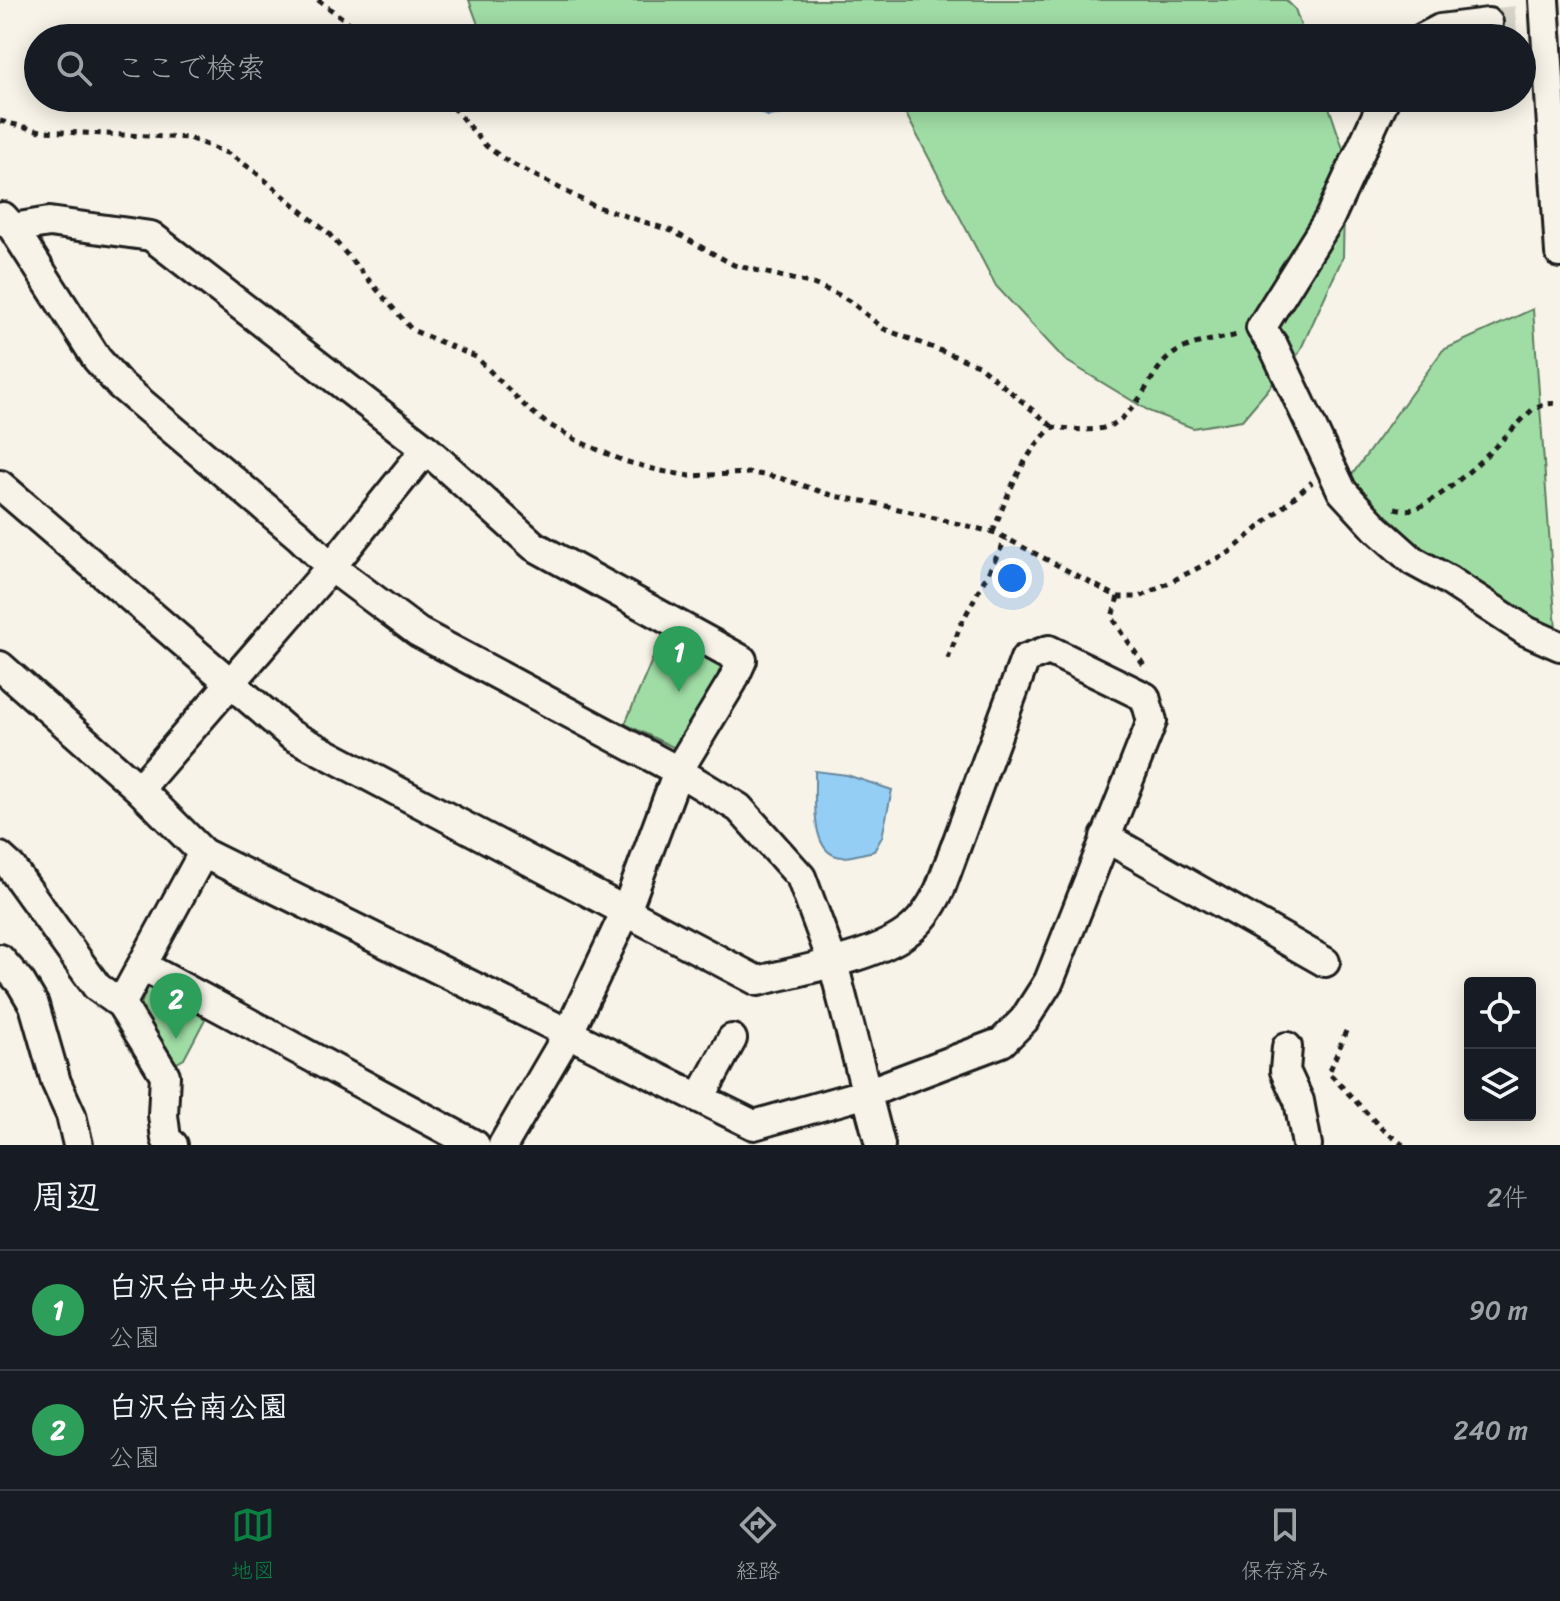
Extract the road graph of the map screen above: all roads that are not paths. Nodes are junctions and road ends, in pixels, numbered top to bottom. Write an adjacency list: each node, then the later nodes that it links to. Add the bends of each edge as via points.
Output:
1 (1544, 0): 6 (street)
2 (1488, 23): 3 (street)
3 (1480, 24)
4 (1379, 112): 10 (street, via 1329,219 1261,328 1342,491 1397,548 1526,631)
5 (6, 221): 7 (street, via 151,236); 9 (street, via 119,384)
6 (1560, 253)
7 (426, 449): 9 (street); 13 (street, via 534,546 742,660)
8 (0, 485): 12 (street)
9 (331, 567): 12 (street); 13 (street, via 418,632)
10 (1560, 646)
11 (0, 666): 14 (street)
12 (230, 684): 14 (street); 18 (street, via 291,735)
13 (678, 771): 18 (street); 21 (street, via 739,808 801,877)
14 (139, 789): 16 (street)
15 (1105, 837): 20 (street); 21 (street, via 1152,721 1148,707 1145,697 1049,650 1025,659 932,905 905,935); 27 (street, via 1049,981 1024,1020 1002,1042)
16 (203, 853): 22 (street); 24 (street)
17 (0, 857): 23 (street, via 97,987)
18 (626, 911): 21 (street, via 758,981); 24 (street)
19 (0, 959): 31 (street, via 34,1005)
20 (1325, 962)
21 (833, 963): 27 (street)
22 (143, 966): 23 (street); 32 (street)
23 (121, 1004): 30 (street, via 165,1075 163,1115)
24 (569, 1032): 28 (street); 33 (street)
25 (732, 1039): 28 (street)
26 (1287, 1047): 35 (street, via 1285,1071 1299,1101)
27 (867, 1093): 29 (street); 34 (street)
28 (700, 1098): 29 (street)
29 (755, 1135)
30 (169, 1143)
31 (78, 1145)
32 (475, 1145)
33 (503, 1145)
34 (880, 1145)
35 (1307, 1145)

